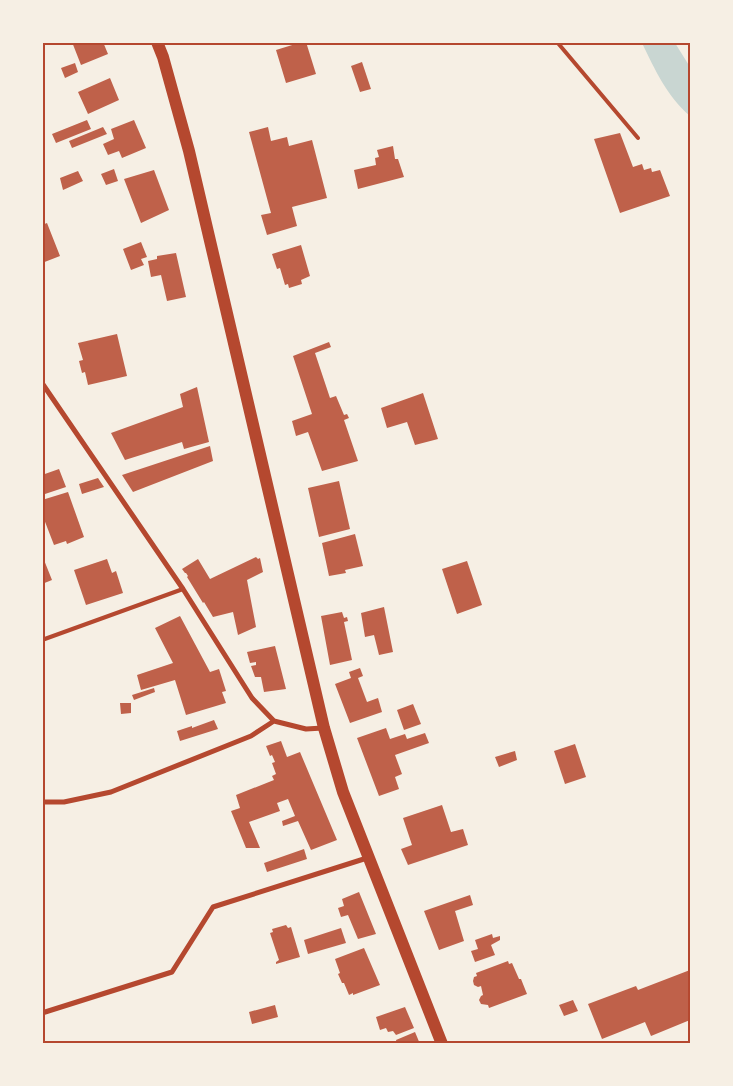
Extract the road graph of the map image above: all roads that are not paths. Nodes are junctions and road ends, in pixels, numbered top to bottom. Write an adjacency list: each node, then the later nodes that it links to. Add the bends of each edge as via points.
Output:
1 (156, 42): 8 (main road, via 189,151)
2 (557, 42): 3 (lane)
3 (638, 138)
4 (42, 383): 5 (street)
5 (183, 589): 6 (lane); 7 (street, via 252,698)
6 (42, 640)
7 (274, 721): 8 (street, via 306,729); 9 (street, via 251,736 111,792 64,802)
8 (324, 728): 10 (main road)
9 (42, 802)
10 (369, 857): 11 (street, via 213,907 172,972); 12 (main road)
11 (42, 1014)
12 (442, 1044)

